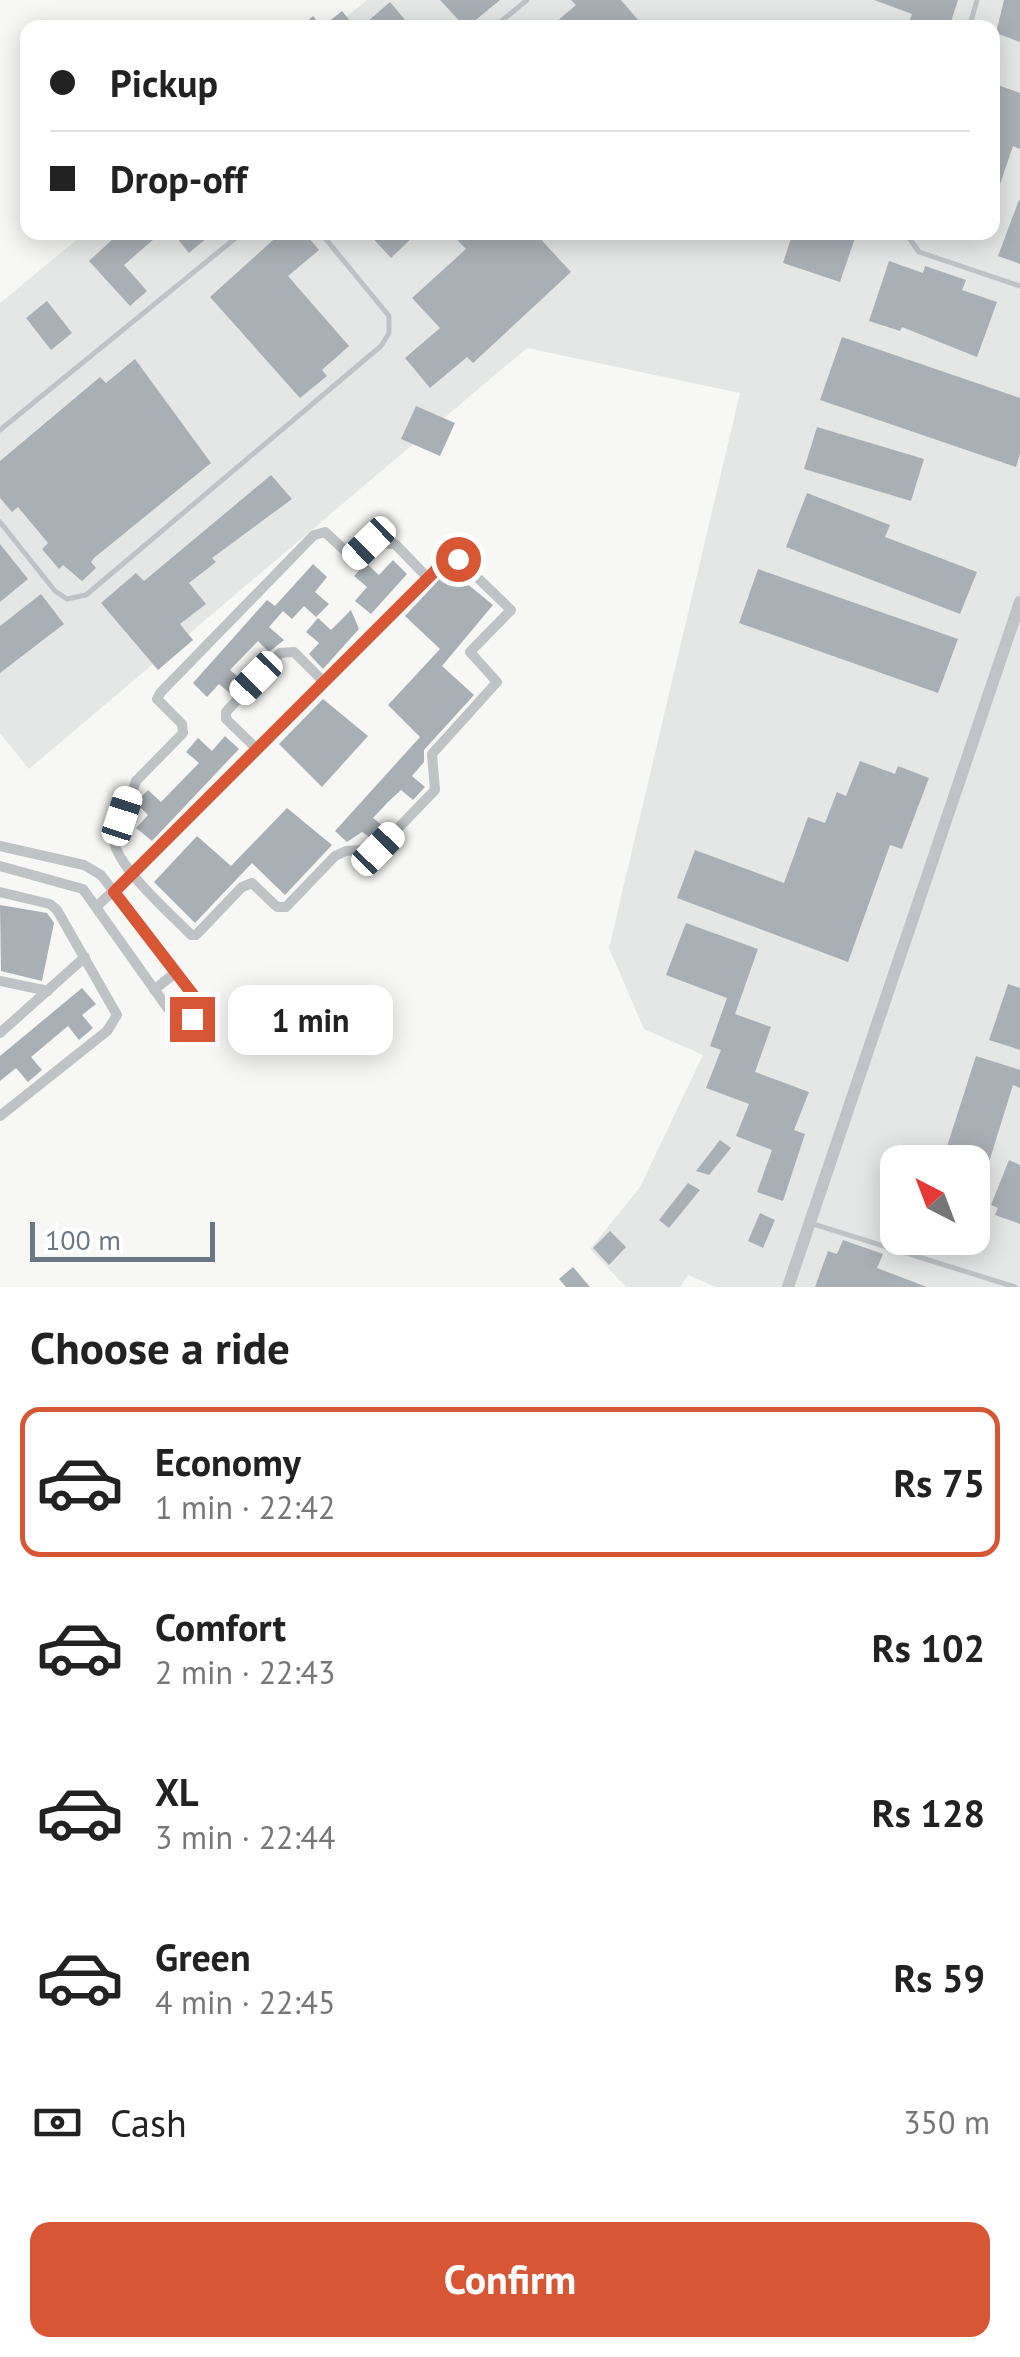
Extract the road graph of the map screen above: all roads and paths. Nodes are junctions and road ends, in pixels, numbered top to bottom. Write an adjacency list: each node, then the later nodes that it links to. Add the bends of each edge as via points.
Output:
1 (527, 0): 2 (lane)
2 (503, 20)
3 (232, 240): 7 (lane)
4 (327, 240): 8 (lane, via 390,316 381,346 86,596 68,599 55,591)
5 (910, 240): 6 (lane, via 918,252)
6 (1020, 286)
7 (0, 430)
8 (0, 522)
9 (428, 578): 11 (street); 15 (street, via 386,541 369,543 353,558 325,532 304,544 161,692 158,699 183,733 130,792 114,841); 15 (street, via 446,560 458,559 511,610 470,652 498,682 432,754 434,790 378,849 335,856 286,907 277,907 252,882 191,935)
10 (1020, 602): 26 (street)
11 (324, 682): 12 (street); 12 (street, via 294,652 280,653 226,712)
12 (256, 750): 15 (street)
13 (0, 846): 17 (street, via 84,864)
14 (0, 866): 18 (street, via 70,882)
15 (133, 872): 17 (street)
16 (0, 892): 19 (street, via 50,904)
17 (114, 892): 18 (street); 20 (street)
18 (97, 906): 22 (street)
19 (85, 957): 23 (street); 25 (street, via 114,1006 115,1024)
20 (175, 973): 22 (street); 22 (street, via 200,1006 192,1019 176,1020)
21 (0, 981): 23 (street)
22 (154, 990)
23 (48, 991): 24 (street)
24 (0, 1033)
25 (0, 1116)
26 (807, 1222): 27 (street); 28 (lane)
27 (788, 1287)
28 (1015, 1287)

